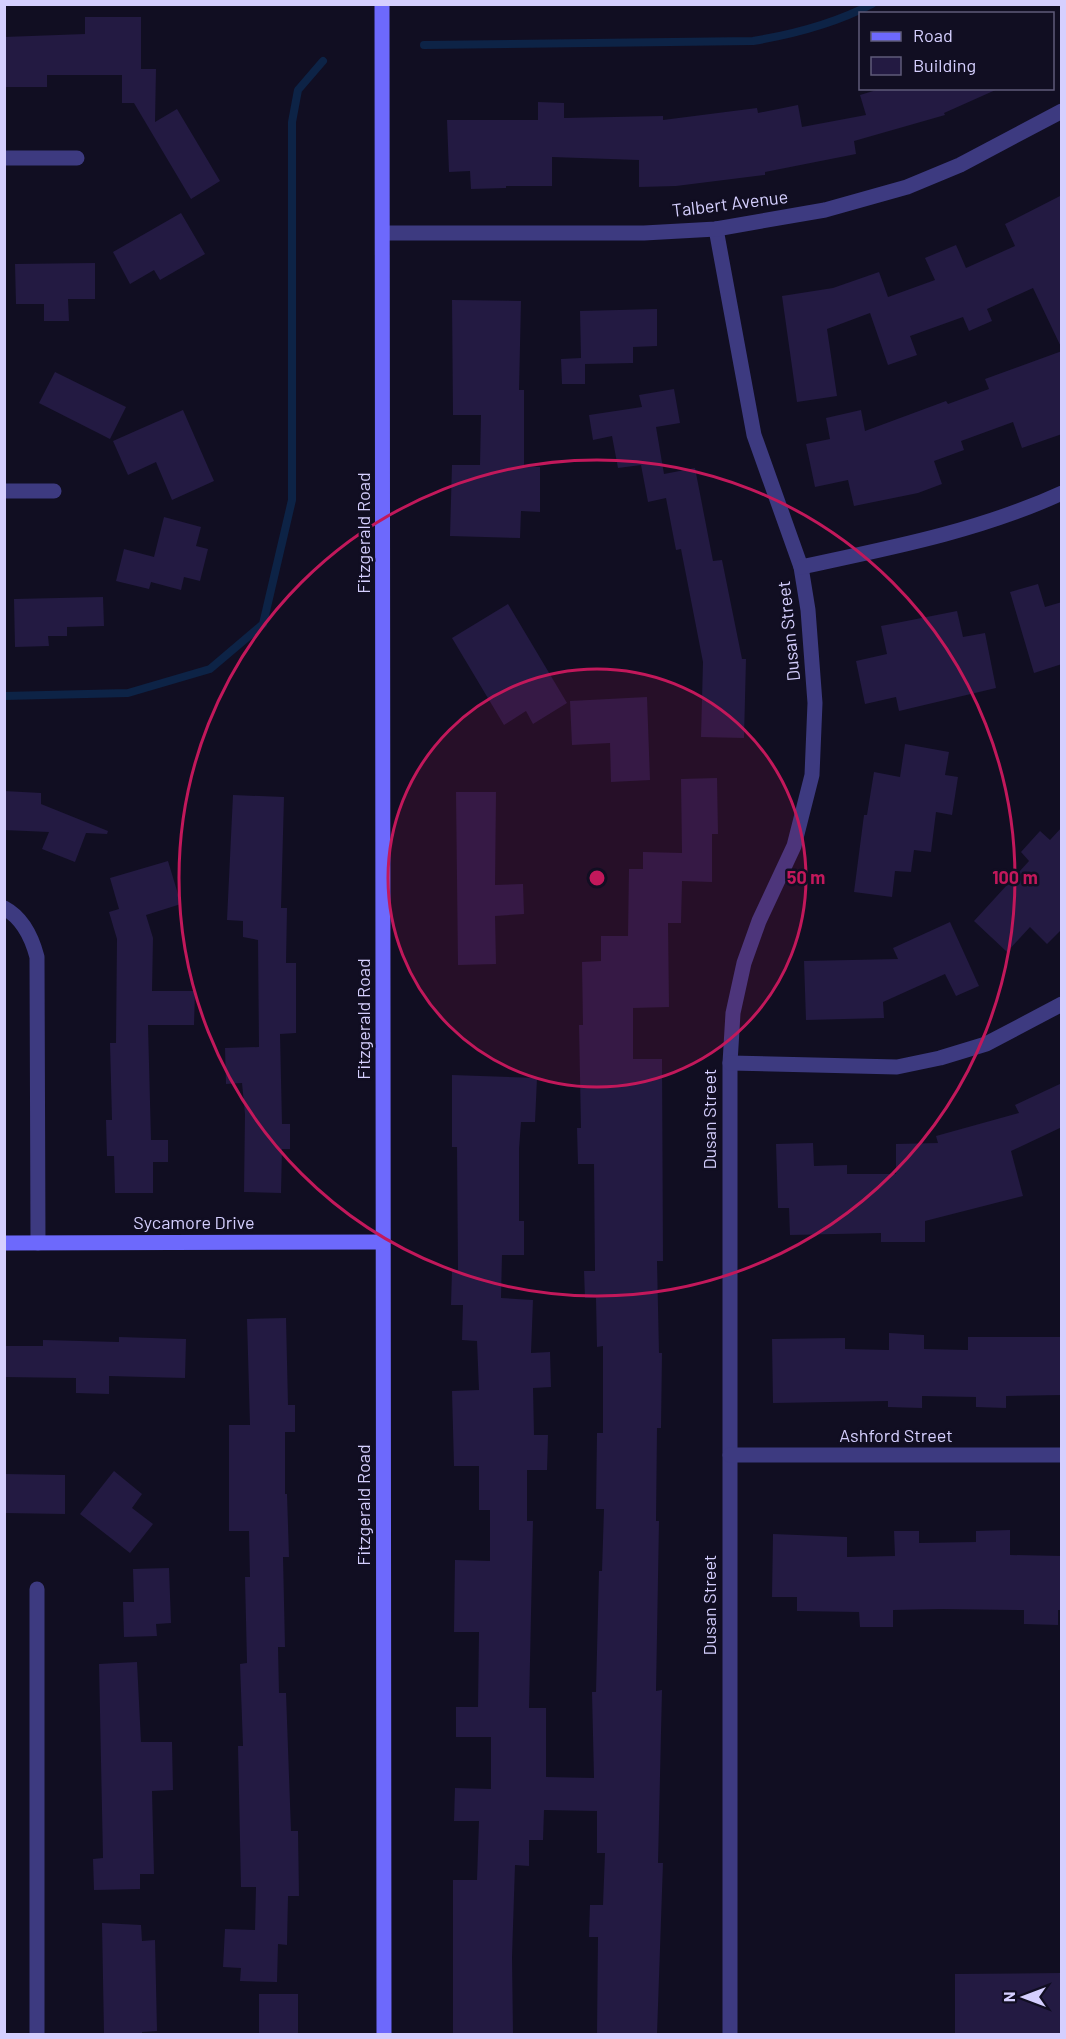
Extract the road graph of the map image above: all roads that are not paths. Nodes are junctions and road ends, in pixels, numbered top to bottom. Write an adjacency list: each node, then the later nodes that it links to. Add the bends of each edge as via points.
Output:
1 (382, 4): 6 (main road, Fitzgerald Road)
2 (1062, 111): 5 (street, Talbert Avenue, via 960,165 907,187 825,210)
3 (4, 158): 4 (street)
4 (77, 158)
5 (716, 229): 6 (street, Talbert Avenue, via 644,233); 10 (street, Dusan Street, via 754,435)
6 (383, 233): 14 (main road, Fitzgerald Road)
7 (4, 491): 8 (street)
8 (54, 491)
9 (1062, 493): 10 (street, via 941,537)
10 (801, 567): 13 (street, Dusan Street, via 816,703 812,775 794,846 744,963 733,1013)
11 (4, 909): 16 (street, via 22,922 37,957)
12 (1062, 1004): 13 (street, via 986,1044 940,1059 897,1066)
13 (730, 1064): 17 (street, Dusan Street)
14 (383, 1242): 16 (main road, Sycamore Drive); 21 (main road, Fitzgerald Road)
15 (4, 1243): 16 (main road, Sycamore Drive)
16 (38, 1243)
17 (730, 1455): 18 (street, Ashford Street); 22 (street, Dusan Street)
18 (1062, 1455)
19 (37, 1589): 20 (street)
20 (37, 2034)
21 (384, 2034)
22 (730, 2034)

